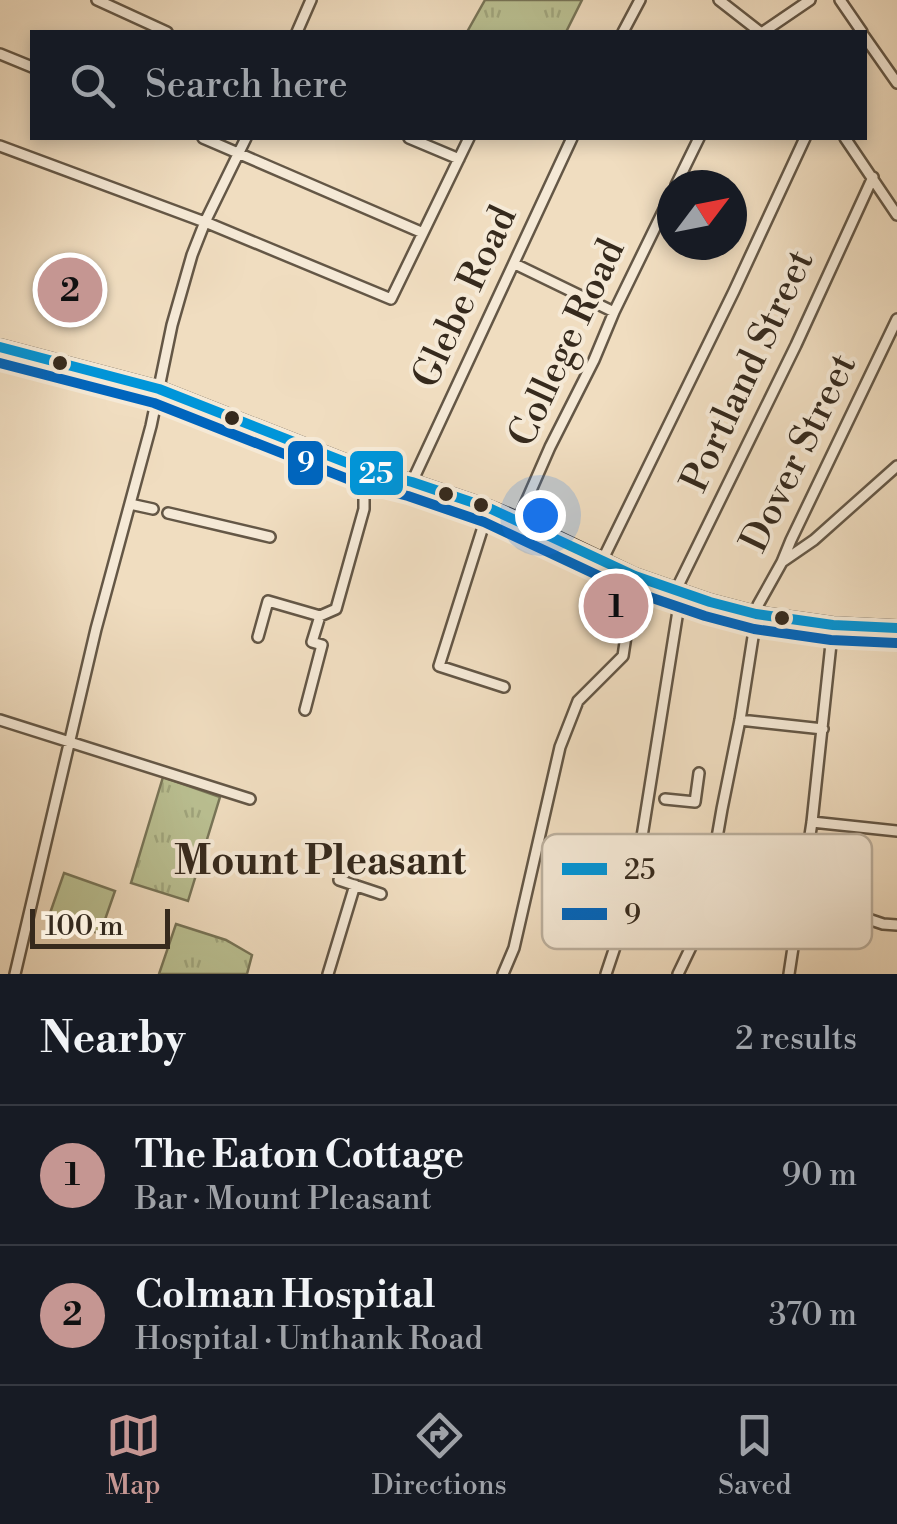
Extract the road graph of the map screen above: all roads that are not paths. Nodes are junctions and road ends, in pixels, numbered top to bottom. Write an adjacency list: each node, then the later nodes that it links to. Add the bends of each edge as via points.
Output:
1 (97, 0): 7 (street)
2 (311, 0): 8 (street)
3 (640, 0): 9 (street)
4 (719, 0): 10 (street)
5 (810, 0): 11 (street)
6 (840, 0): 12 (street)
7 (163, 30)
8 (298, 30)
9 (625, 30)
10 (759, 30)
11 (765, 30)
12 (860, 30)
13 (867, 40): 16 (street)
14 (0, 54): 15 (street)
15 (30, 67)
16 (897, 83)
17 (208, 140): 26 (street)
18 (245, 140): 26 (street)
19 (414, 140): 27 (street)
20 (469, 140): 27 (street)
21 (571, 140): 34 (street, Glebe Road)
22 (698, 140): 28 (street)
23 (803, 140): 48 (street)
24 (846, 140): 29 (street)
25 (0, 146): 31 (street)
26 (239, 152): 31 (street); 33 (street)
27 (459, 159): 33 (street)
28 (683, 170)
29 (873, 177): 30 (street); 51 (street, Portland Street)
30 (897, 215)
31 (205, 222): 33 (street, via 391,300); 38 (street)
32 (657, 224): 35 (street, College Road)
33 (423, 232)
34 (514, 264): 35 (street); 41 (street, Glebe Road)
35 (614, 312): 46 (street, College Road)
36 (897, 319): 49 (street, Dover Street)
37 (0, 347): 38 (street)
38 (159, 389): 40 (street); 42 (street)
39 (897, 466): 49 (street)
40 (368, 471): 41 (street); 53 (street, via 336,609)
41 (412, 482): 43 (street)
42 (130, 504): 44 (street); 62 (street)
43 (489, 508): 46 (street); 57 (street, via 439,666)
44 (153, 509)
45 (168, 513): 47 (street)
46 (518, 520): 48 (street)
47 (270, 537)
48 (604, 560): 50 (street)
49 (782, 562): 52 (street, Dover Street)
50 (635, 576): 51 (street); 82 (street, via 623,656 578,701 560,746)
51 (678, 591): 52 (street); 64 (street, Portland Street)
52 (756, 614): 54 (street); 60 (street, Dover Street)
53 (320, 616): 56 (street, via 268,601); 58 (street, via 312,642 322,645)
54 (833, 624): 55 (street); 61 (street)
55 (897, 628)
56 (258, 637)
57 (504, 687)
58 (305, 710)
59 (0, 720): 62 (street)
60 (740, 720): 61 (street); 71 (street, Dover Street)
61 (822, 729): 68 (street)
62 (68, 742): 65 (street); 81 (street)
63 (699, 773): 66 (street)
64 (655, 798): 66 (street); 70 (street, Portland Street)
65 (250, 799)
66 (695, 802): 67 (street)
67 (693, 815)
68 (812, 822): 69 (street); 72 (street)
69 (897, 831)
70 (647, 834)
71 (718, 834)
72 (811, 834)
73 (339, 880): 74 (street)
74 (355, 885): 75 (street); 80 (street)
75 (381, 894)
76 (872, 920): 77 (street)
77 (897, 925)
78 (615, 949): 83 (street, Portland Street)
79 (690, 949): 84 (street, Dover Street)
80 (329, 973)
81 (15, 974)
82 (504, 974)
83 (606, 974)
84 (678, 974)

